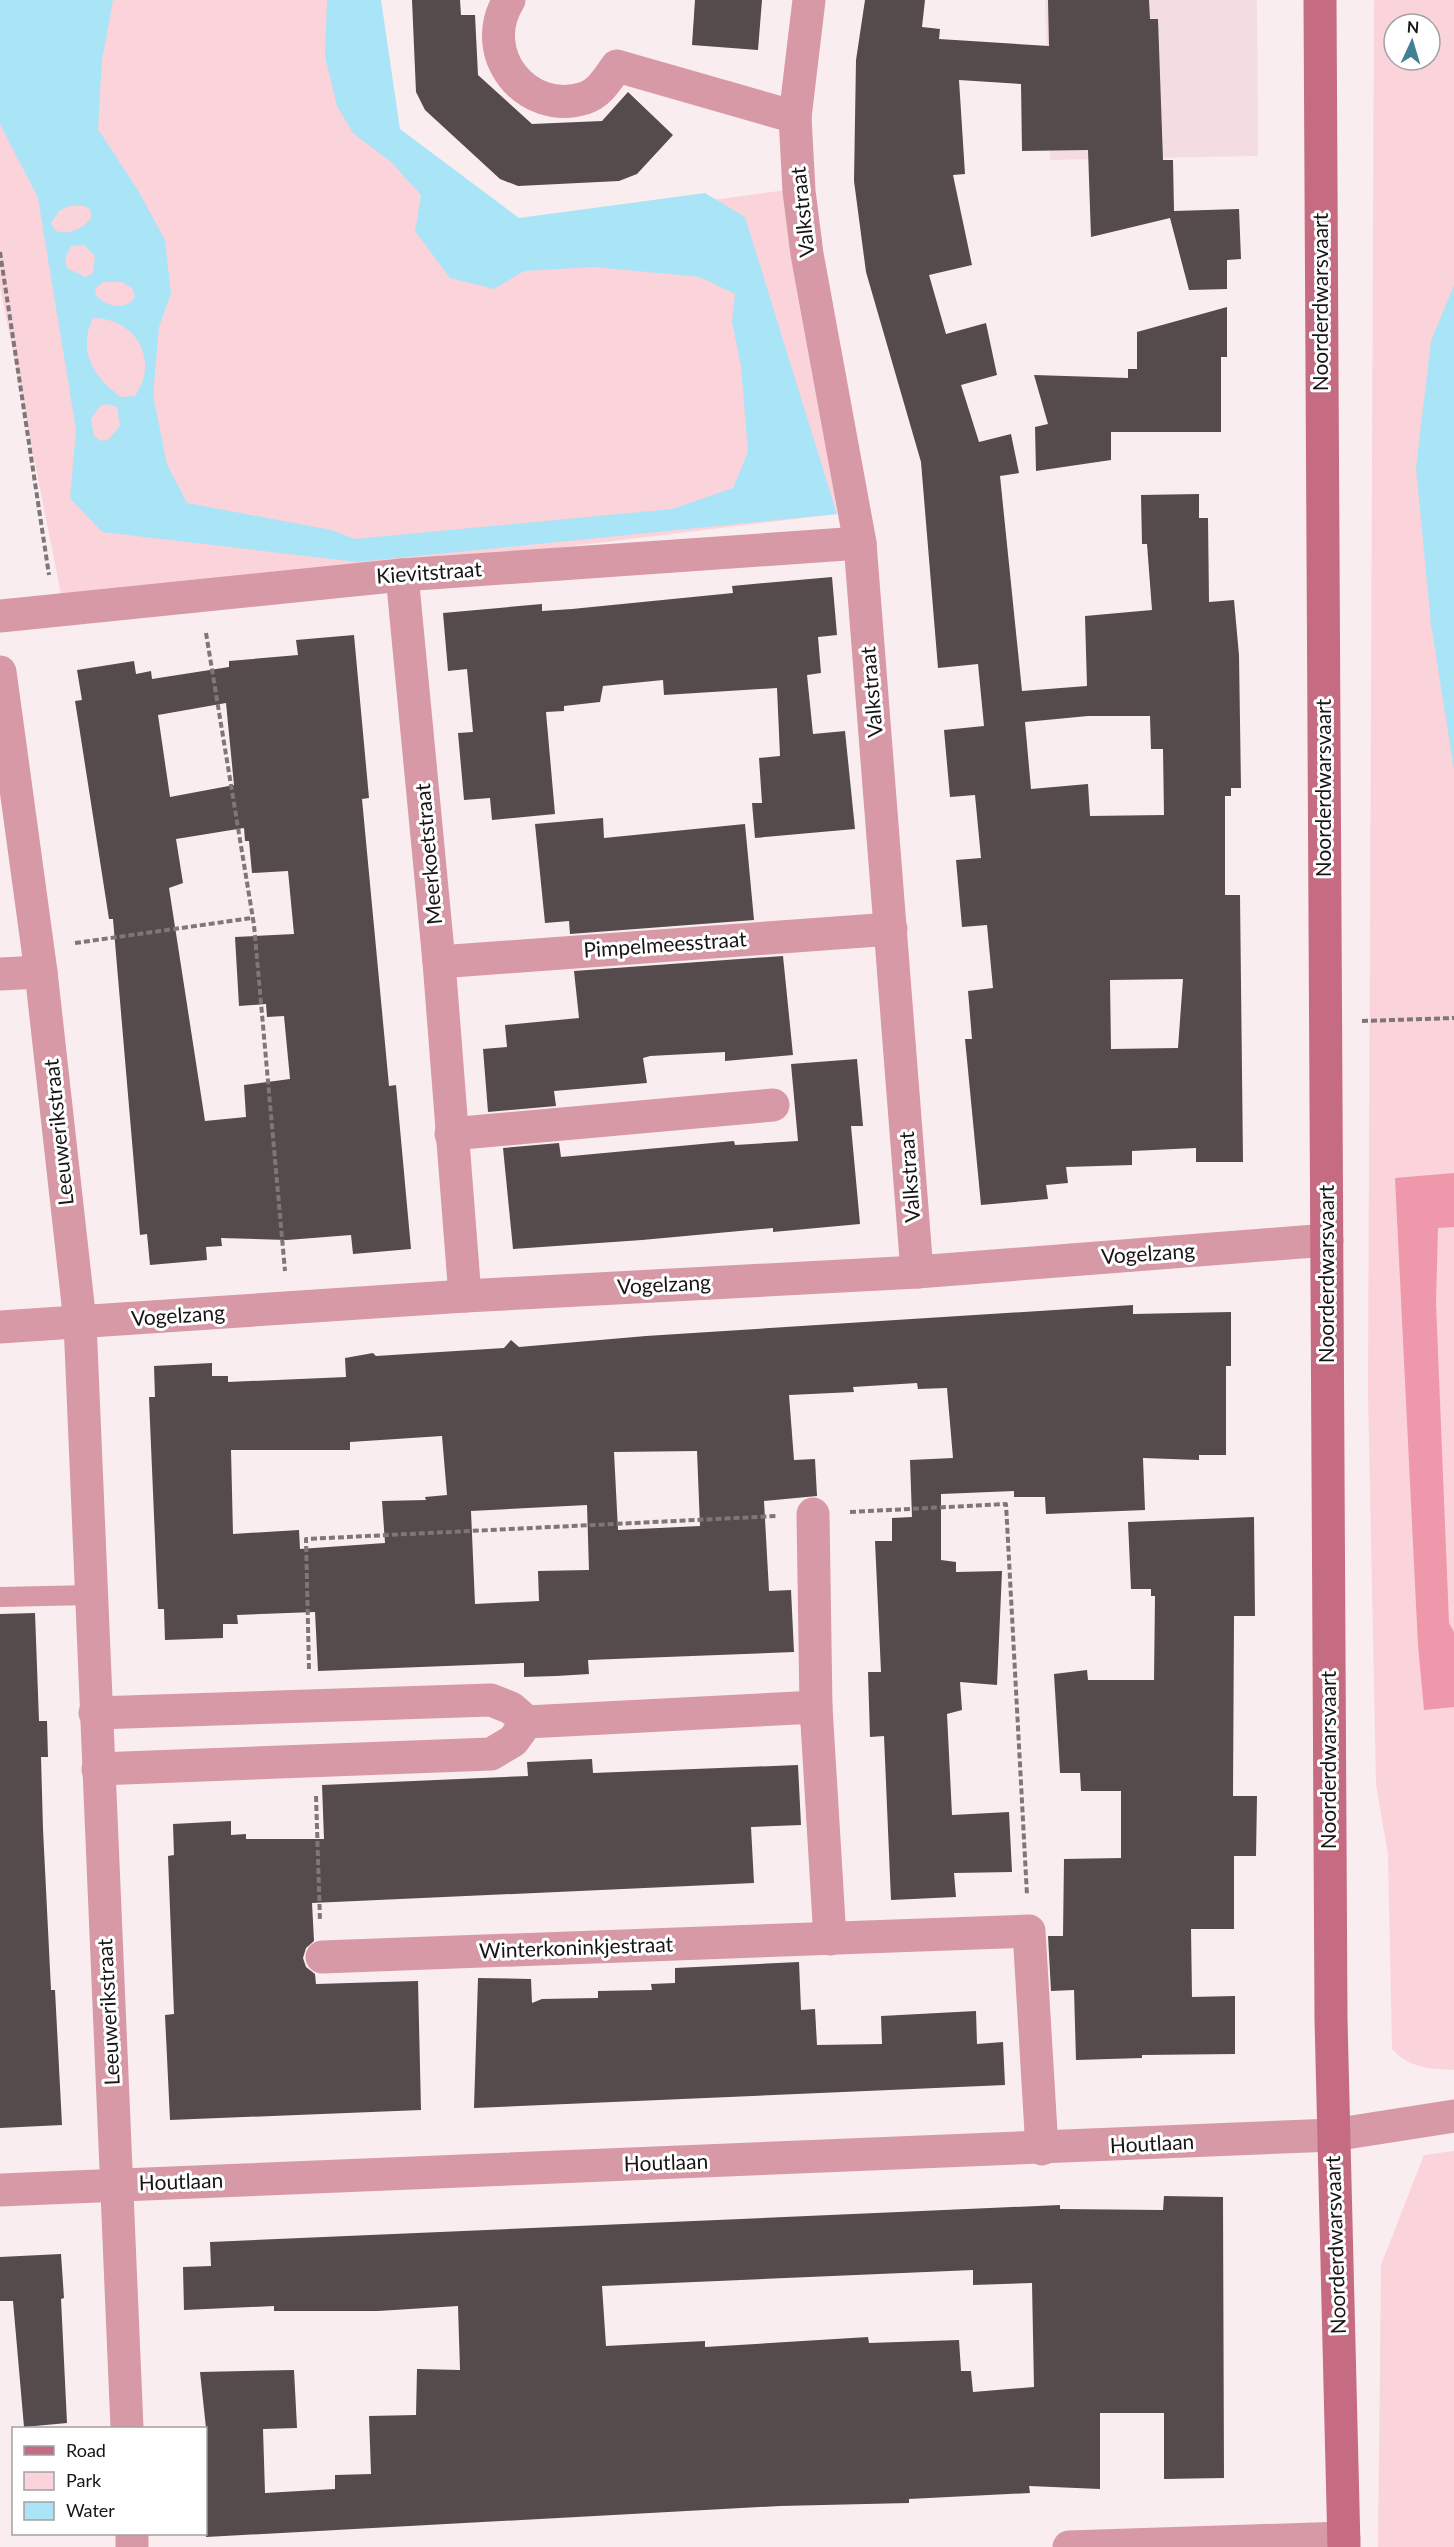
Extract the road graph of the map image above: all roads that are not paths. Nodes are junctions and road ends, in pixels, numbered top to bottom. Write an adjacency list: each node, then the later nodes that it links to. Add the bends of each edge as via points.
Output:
1 (509, 0): 4 (street, via 499,16 500,53 521,86 540,96 565,101 586,98 601,88 617,66)
2 (809, 0): 4 (street, Valkstraat)
3 (1320, 0): 15 (main road, Noorderdwarsvaart)
4 (795, 117): 5 (street, Valkstraat, via 807,254)
5 (860, 543): 6 (street, Kievitstraat); 9 (street, Valkstraat)
6 (402, 575): 7 (street, Kievitstraat); 11 (street, Meerkoetstraat)
7 (0, 616)
8 (0, 672): 10 (street, Leeuwerikstraat)
9 (891, 929): 11 (street, Pimpelmeesstraat); 16 (street, Valkstraat)
10 (39, 960): 12 (street); 18 (street, Leeuwerikstraat)
11 (439, 962): 14 (street, Meerkoetstraat)
12 (0, 974)
13 (773, 1105): 14 (street)
14 (451, 1134): 17 (street, Meerkoetstraat)
15 (1327, 1240): 16 (street, Vogelzang); 30 (main road, Noorderdwarsvaart)
16 (917, 1272): 17 (street, Vogelzang)
17 (465, 1296): 18 (street, Vogelzang)
18 (80, 1322): 19 (street, Vogelzang); 21 (street, Leeuwerikstraat)
19 (0, 1327)
20 (813, 1514): 23 (street)
21 (91, 1594): 22 (lane); 24 (street, Leeuwerikstraat)
22 (0, 1597)
23 (816, 1707): 25 (street); 27 (street)
24 (95, 1713): 25 (street, via 491,1700 511,1708); 26 (street, Leeuwerikstraat)
25 (527, 1722): 26 (street, via 513,1741 490,1754)
26 (98, 1769): 32 (street, Leeuwerikstraat)
27 (830, 1939): 28 (street, Winterkoninkjestraat); 31 (street, Winterkoninkjestraat, via 1029,1931)
28 (322, 1957)
29 (1454, 2116): 30 (street, Houtlaan)
30 (1333, 2135): 31 (street, Houtlaan); 35 (main road, Noorderdwarsvaart)
31 (1042, 2149): 32 (street, Houtlaan)
32 (117, 2184): 33 (street, Houtlaan); 34 (street, Leeuwerikstraat)
33 (0, 2190)
34 (127, 2427)
35 (1344, 2542): 36 (street)
36 (1069, 2547)

